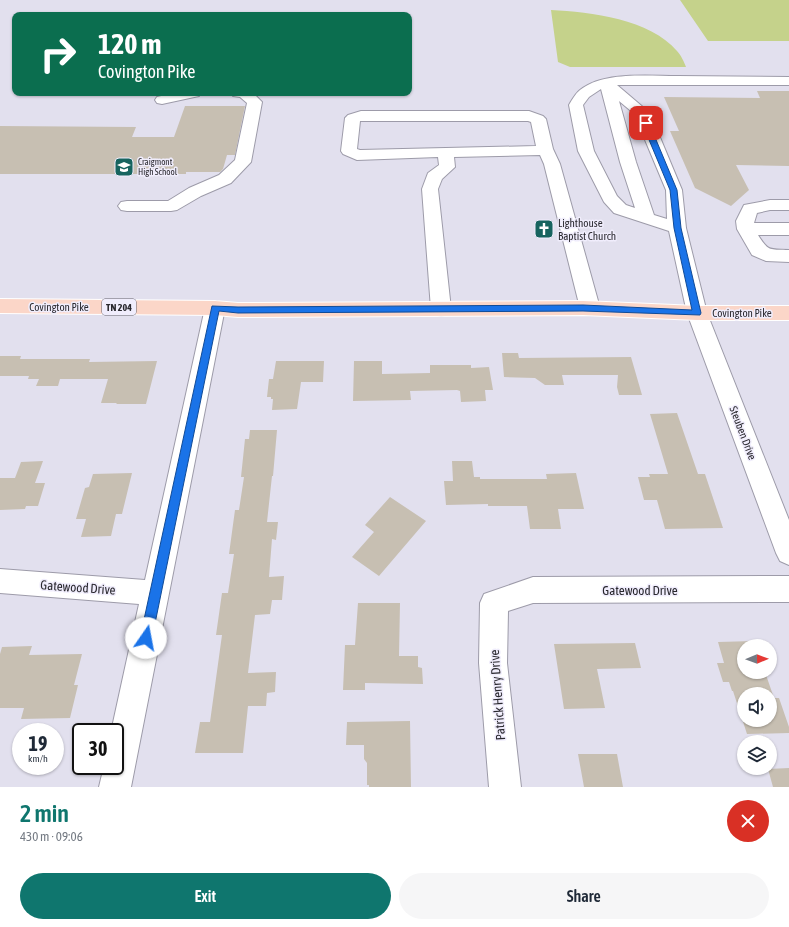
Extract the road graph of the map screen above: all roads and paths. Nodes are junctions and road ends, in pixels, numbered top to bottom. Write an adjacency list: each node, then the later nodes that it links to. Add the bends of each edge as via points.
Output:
1 (789, 81): 2 (street, via 641,80 615,81)
2 (607, 84): 10 (street, via 628,162); 10 (street, via 594,87 584,94 576,105 586,151 610,198 620,209); 11 (street, Steuben Drive, via 637,108 646,123 674,190)
3 (180, 96): 5 (street)
4 (248, 96): 9 (street, via 256,102 243,162 225,179 171,206)
5 (162, 100)
6 (545, 149): 7 (street); 7 (street, via 538,119 529,116 352,118 349,151 358,155); 17 (street, via 552,164)
7 (446, 152): 18 (street, via 447,167 434,177 430,189)
8 (789, 205): 12 (street, via 750,209 745,221)
9 (127, 206)
10 (647, 219): 11 (street)
11 (677, 228): 19 (street, Steuben Drive)
12 (746, 229): 13 (street); 14 (street, via 759,251 766,255)
13 (789, 229)
14 (789, 256)
15 (0, 306): 16 (main road, Covington Pike / TN 204)
16 (215, 308): 18 (main road, Covington Pike / TN 204); 24 (street)
17 (590, 308): 18 (main road, Covington Pike / TN 204); 19 (main road, Covington Pike / TN 204)
18 (441, 309)
19 (697, 313): 20 (main road, Covington Pike / TN 204); 21 (street, Steuben Drive)
20 (789, 313)
21 (789, 553)
22 (0, 581): 24 (street, Gatewood Drive)
23 (789, 589): 25 (street, Gatewood Drive, via 533,590)
24 (155, 594): 26 (street)
25 (494, 603): 27 (street, Patrick Henry Drive, via 493,663)
26 (115, 787)
27 (504, 787)

